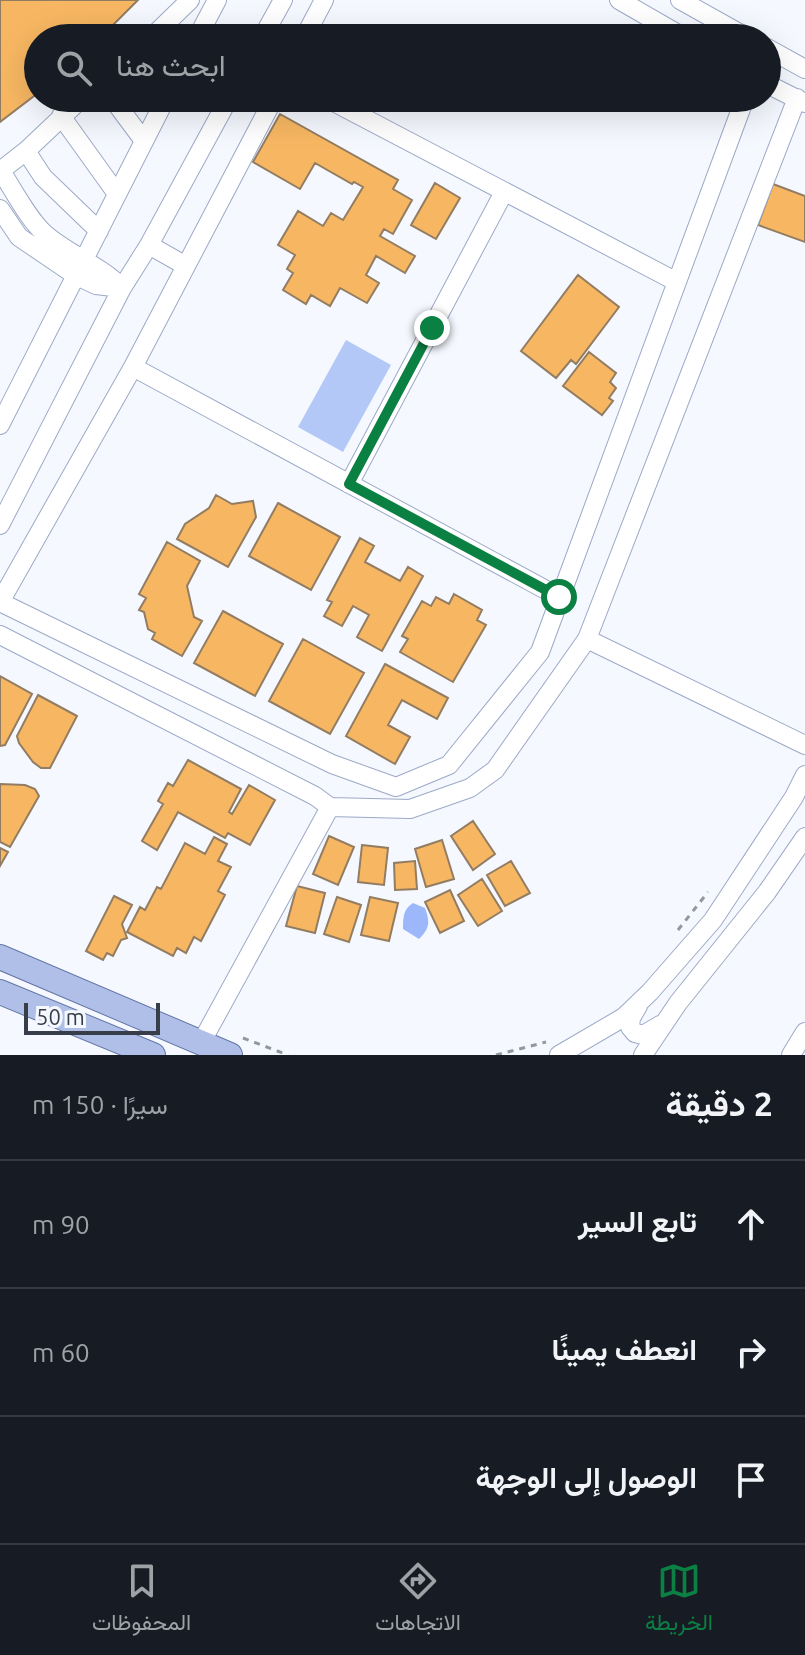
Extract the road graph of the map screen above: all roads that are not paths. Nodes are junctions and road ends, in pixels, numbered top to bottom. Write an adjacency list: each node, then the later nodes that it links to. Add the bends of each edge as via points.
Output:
1 (190, 0): 7 (street)
2 (217, 0): 8 (street)
3 (283, 0): 9 (street)
4 (324, 0): 10 (street)
5 (619, 0): 11 (street)
6 (680, 0): 12 (street)
7 (165, 24)
8 (204, 24)
9 (270, 24)
10 (311, 24)
11 (661, 24)
12 (723, 24)
13 (781, 56): 14 (street)
14 (805, 69)
15 (781, 91): 16 (street)
16 (801, 100): 44 (street)
17 (66, 112): 24 (street)
18 (122, 112): 25 (street)
19 (159, 112): 25 (street)
20 (221, 112): 32 (street)
21 (267, 112): 33 (street)
22 (353, 112): 28 (street)
23 (740, 112): 35 (street)
24 (61, 116): 26 (street); 29 (street)
25 (144, 141): 29 (street)
26 (26, 151): 27 (street); 31 (street, via 43,177)
27 (0, 171): 34 (street, via 42,232)
28 (504, 192): 35 (street); 39 (street)
29 (117, 194): 31 (street)
30 (0, 209): 34 (street, via 19,237)
31 (99, 231): 34 (street)
32 (149, 245): 33 (street); 36 (street)
33 (186, 266): 37 (street)
34 (79, 268): 36 (street, via 107,272); 38 (street)
35 (677, 282): 41 (street)
36 (122, 288): 40 (street)
37 (133, 367): 39 (street); 42 (street)
38 (0, 425)
39 (349, 484): 41 (street)
40 (0, 525)
41 (559, 597): 42 (street, via 540,652 449,765 396,787 332,764)
42 (0, 602)
43 (0, 635): 47 (street)
44 (587, 639): 45 (street); 47 (street, via 495,770 470,788 410,809)
45 (805, 745)
46 (805, 775): 51 (street, via 713,920)
47 (330, 807): 54 (street)
48 (805, 837): 52 (street)
49 (0, 957): 54 (main road)
50 (0, 992): 56 (main road)
51 (642, 1000): 52 (street, via 631,1018 635,1033 643,1035); 55 (street, via 624,1017)
52 (663, 1024): 58 (street)
53 (805, 1032): 59 (street)
54 (201, 1043): 57 (main road)
55 (559, 1047)
56 (153, 1055)
57 (230, 1055)
58 (643, 1055)
59 (791, 1055)

